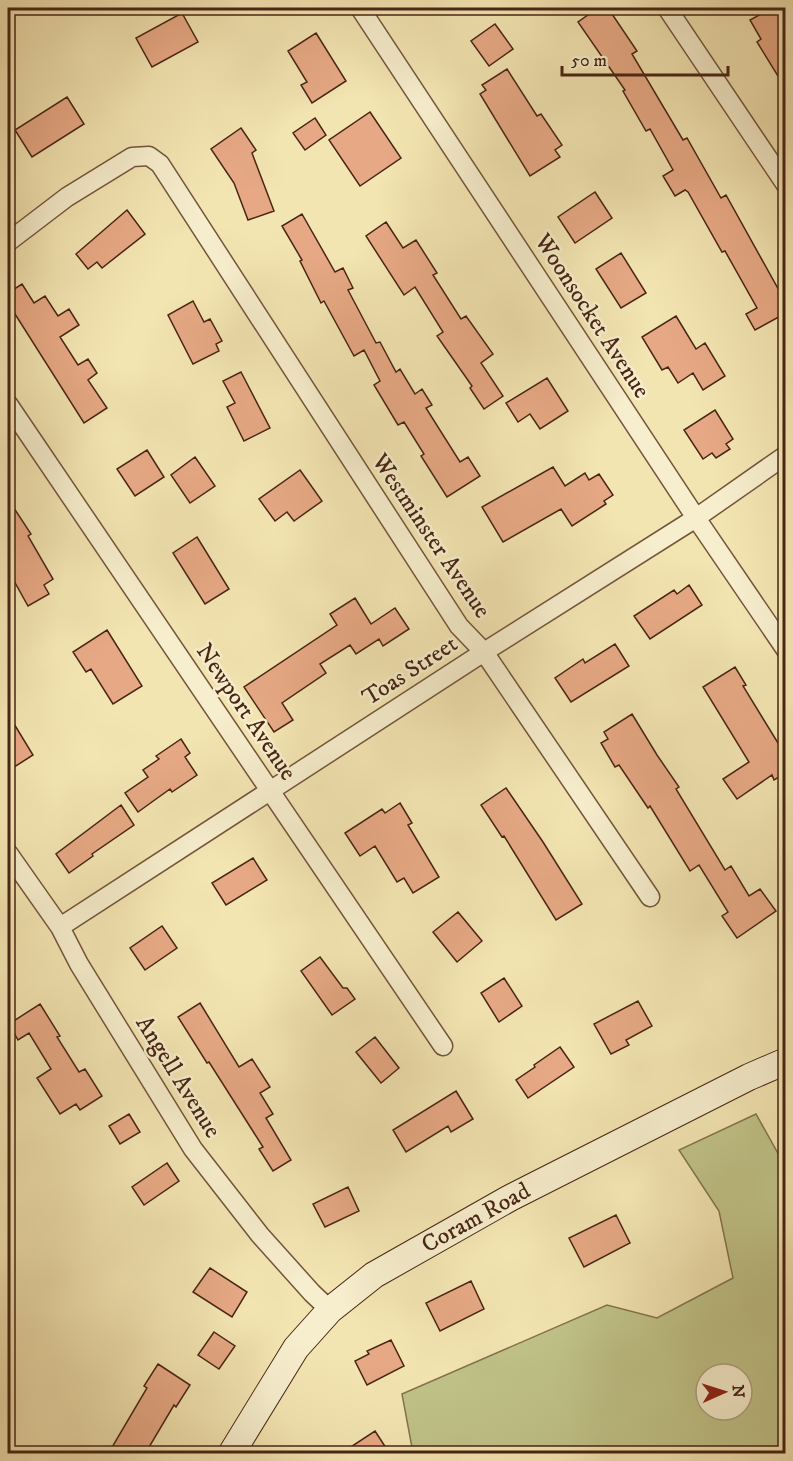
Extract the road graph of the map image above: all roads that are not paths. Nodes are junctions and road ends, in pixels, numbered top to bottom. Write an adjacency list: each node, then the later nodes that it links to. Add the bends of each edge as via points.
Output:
1 (360, 8): 7 (street, Woonsocket Avenue)
2 (667, 8): 3 (street)
3 (786, 185)
4 (8, 242): 9 (street, Westminster Avenue, via 67,197 132,157 149,156 160,164 459,626)
5 (8, 404): 10 (street, Newport Avenue)
6 (786, 455): 7 (street, Toas Street)
7 (696, 518): 8 (street, Woonsocket Avenue); 9 (street, Toas Street)
8 (786, 650)
9 (484, 652): 10 (street, Toas Street); 12 (street, Westminster Avenue)
10 (270, 791): 13 (street, Toas Street); 14 (street, Newport Avenue)
11 (8, 853): 13 (street, Angell Avenue)
12 (651, 897)
13 (60, 927): 16 (street, Angell Avenue, via 193,1149 260,1234)
14 (443, 1046)
15 (786, 1061): 16 (street, Coram Road, via 510,1198 374,1275)
16 (330, 1310): 17 (street, Coram Road, via 296,1348)
17 (231, 1454)

